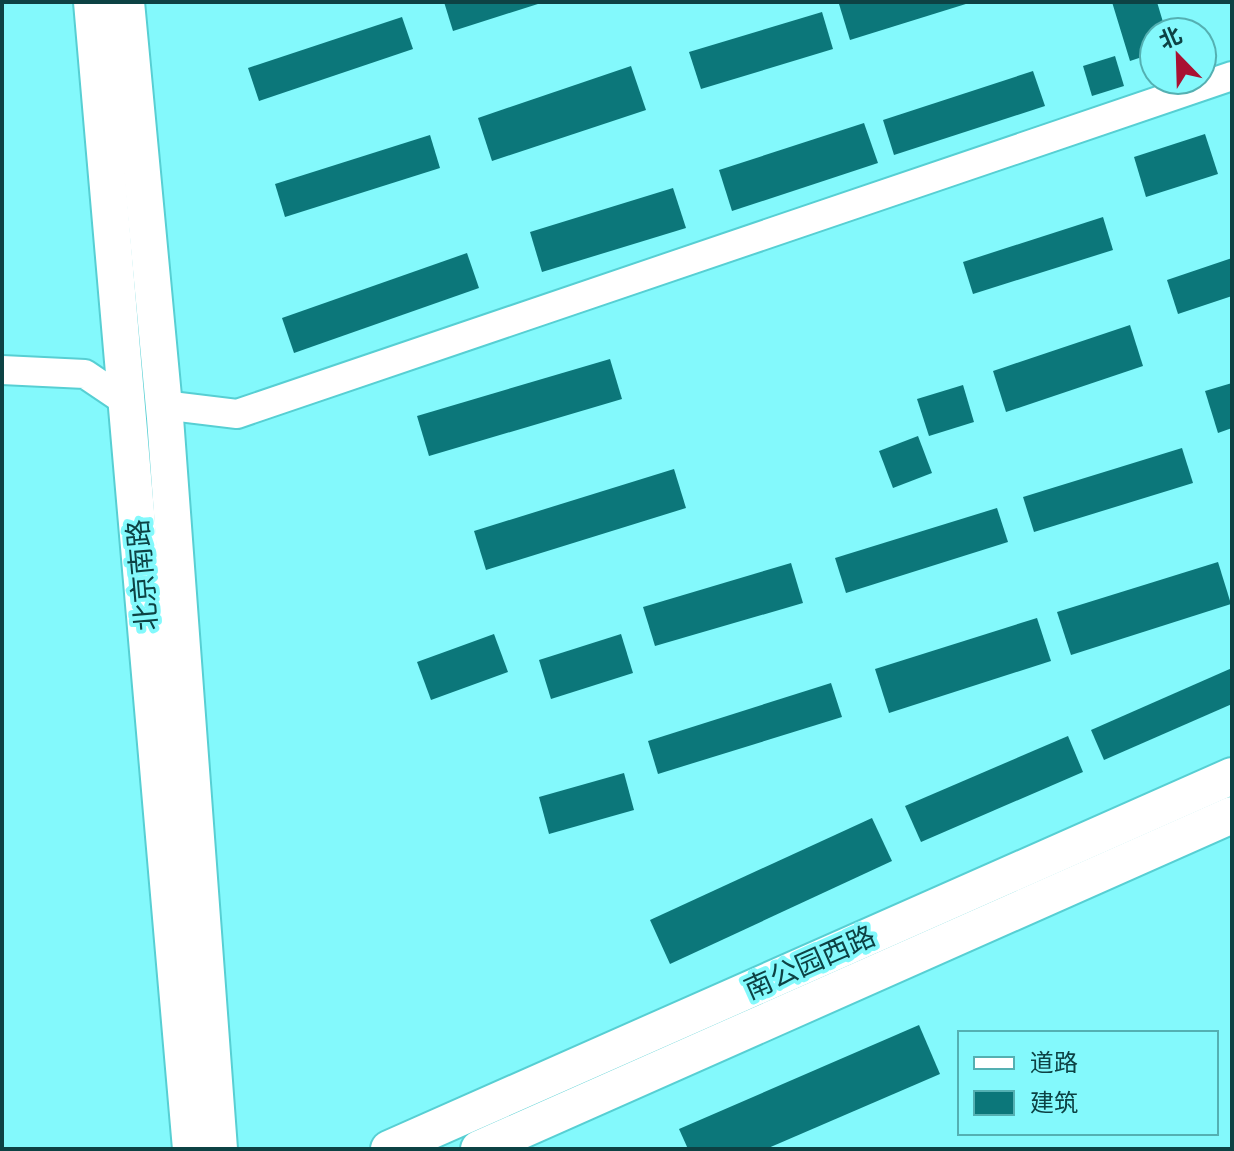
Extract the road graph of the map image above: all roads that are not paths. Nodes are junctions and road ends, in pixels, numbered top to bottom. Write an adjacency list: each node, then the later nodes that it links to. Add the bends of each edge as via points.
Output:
1 (92, 2): 5 (main road, 北京南路)
2 (126, 2): 5 (main road, 北京南路)
3 (1232, 76): 5 (street, via 237,414)
4 (2, 370): 5 (street, via 85,374)
5 (146, 404): 8 (main road, 北京南路); 9 (main road, 北京南路)
6 (1232, 776): 10 (main road, 南公园西路)
7 (1232, 815): 11 (main road, 南公园西路)
8 (191, 1149)
9 (219, 1149)
10 (389, 1149)
11 (479, 1149)

